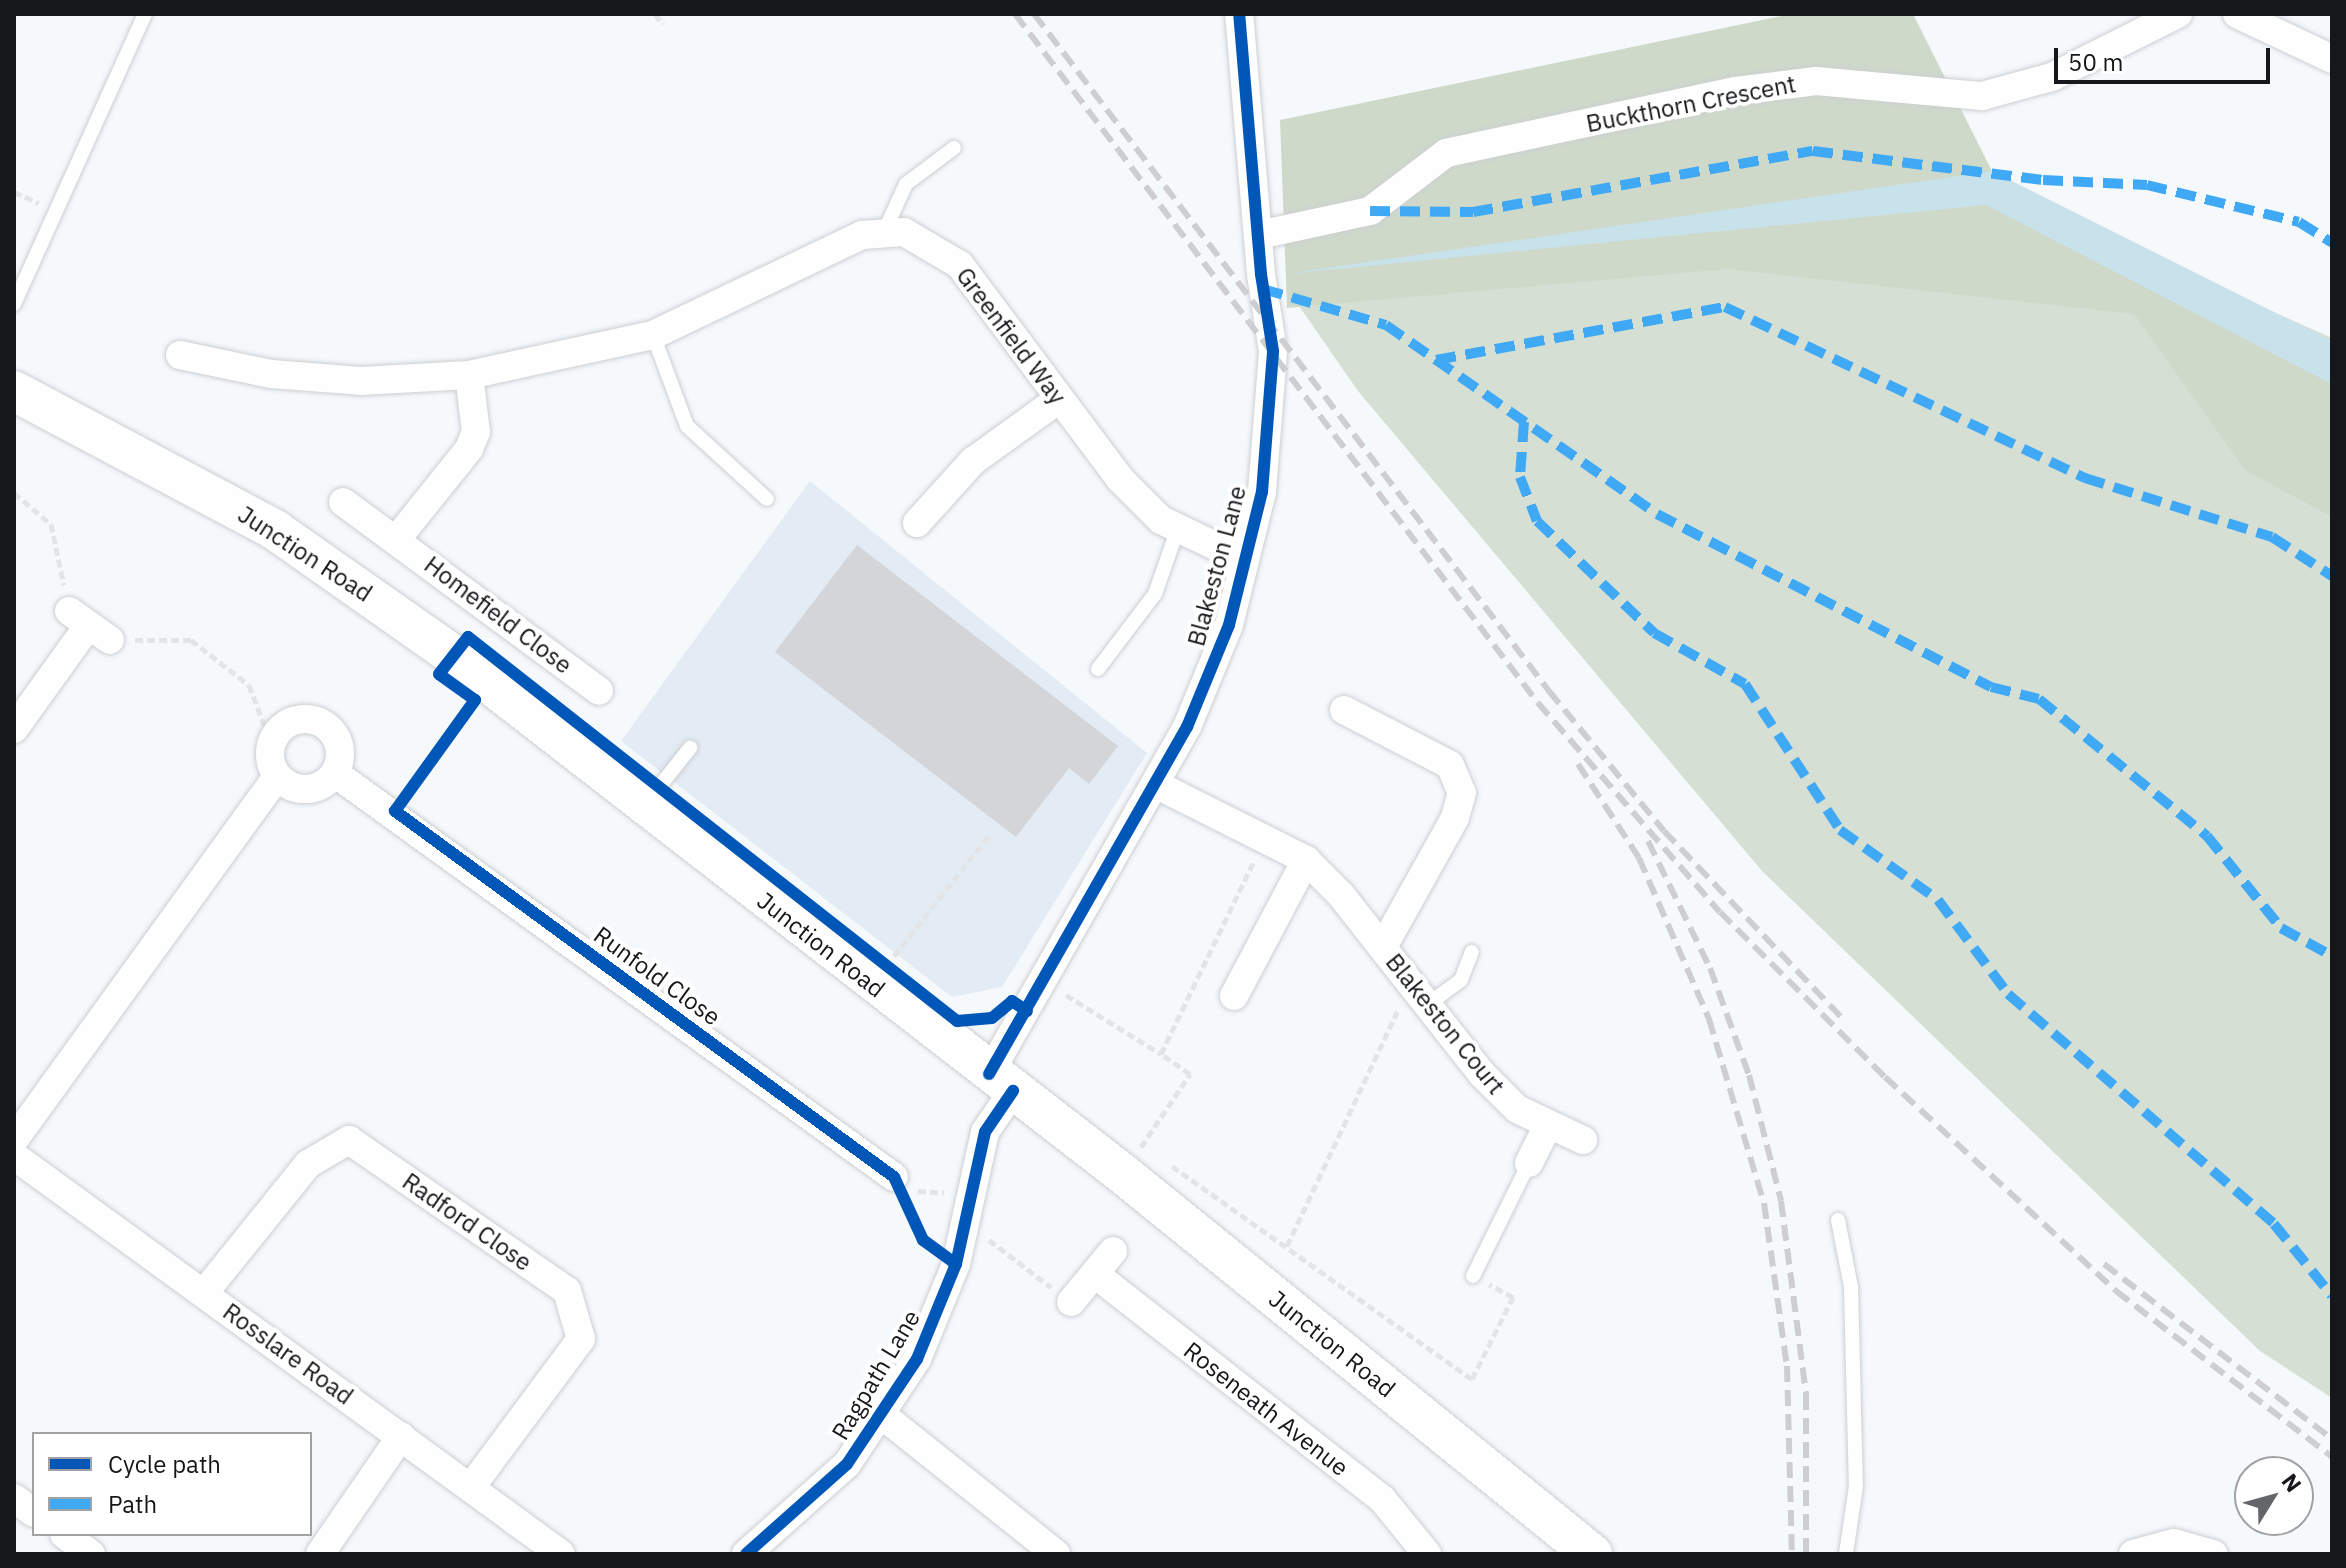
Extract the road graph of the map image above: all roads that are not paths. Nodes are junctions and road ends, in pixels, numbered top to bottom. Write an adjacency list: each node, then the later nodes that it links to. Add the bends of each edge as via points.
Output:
1 (145, 14): 9 (lane)
2 (1239, 14): 8 (street, Blakeston Lane)
3 (2178, 14): 8 (street, Buckthorn Crescent, via 2052,77 1982,96 1816,81 1736,91 1446,153 1370,211)
4 (2237, 14): 5 (street)
5 (2332, 59)
6 (954, 148): 7 (lane, via 906,184)
7 (884, 232): 10 (street, Greenfield Way, via 862,235); 14 (street, Greenfield Way, via 923,238 960,265)
8 (1259, 235): 20 (street, Blakeston Lane, via 1273,351 1262,492)
9 (14, 304)
10 (653, 335): 12 (street, Greenfield Way); 15 (lane, via 687,426)
11 (180, 355): 12 (street, Greenfield Way, via 271,374 361,381)
12 (469, 375): 19 (street, via 476,432 469,449)
13 (14, 391): 30 (main road, Junction Road, via 275,530 454,656)
14 (1058, 400): 17 (street, via 973,461); 18 (street, Greenfield Way, via 1120,479)
15 (767, 499)
16 (343, 502): 19 (street, Homefield Close)
17 (917, 523)
18 (1177, 531): 20 (street, Greenfield Way); 22 (lane, via 1155,594)
19 (396, 540): 23 (street, Homefield Close)
20 (1245, 560): 29 (street, Blakeston Lane, via 1229,625)
21 (89, 626): 25 (street)
22 (1098, 669)
23 (599, 691)
24 (1344, 710): 32 (street, Blakeston Court, via 1450,765 1462,793 1455,818)
25 (14, 729)
26 (690, 748): 30 (lane)
27 (336, 774): 28 (street, via 309,790); 28 (street, via 338,740 328,726 294,720 271,743); 42 (street, Runfold Close)
28 (277, 777): 38 (street)
29 (1157, 785): 31 (street, Blakeston Court); 36 (street, Blakeston Lane, via 1044,981)
30 (643, 807): 36 (main road, Junction Road)
31 (1306, 860): 32 (street, Blakeston Court); 35 (street)
32 (1383, 947): 34 (street, Blakeston Court)
33 (1472, 952): 34 (lane, via 1461,980)
34 (1418, 995): 37 (street, Blakeston Court, via 1517,1109)
35 (1234, 996)
36 (1001, 1082): 49 (street, Ragpath Lane, via 941,1308); 61 (main road, Junction Road, via 1140,1158)
37 (1548, 1125): 39 (street, Blakeston Court); 41 (street)
38 (14, 1140)
39 (1583, 1140)
40 (14, 1156): 47 (street, Rosslare Road)
41 (1529, 1163): 46 (lane)
42 (894, 1177)
43 (1838, 1220): 62 (lane, via 1851,1287 1856,1486)
44 (1113, 1251): 45 (street)
45 (1095, 1274): 48 (street); 60 (street, Roseneath Avenue, via 1383,1500)
46 (1473, 1276)
47 (204, 1293): 50 (street, Rosslare Road); 51 (street, Radford Close, via 308,1164 349,1140 567,1291 581,1339)
48 (1071, 1302)
49 (882, 1415): 58 (street, Ragpath Lane, via 847,1464); 59 (street)
50 (401, 1436): 51 (street, Rosslare Road); 56 (street)
51 (471, 1487): 57 (street, Rosslare Road)
52 (14, 1498): 53 (street)
53 (32, 1512)
54 (67, 1536): 55 (street)
55 (91, 1554)
56 (320, 1554)
57 (561, 1554)
58 (746, 1554)
59 (1056, 1554)
60 (1427, 1554)
61 (1592, 1554)
62 (1846, 1554)
63 (2133, 1554): 64 (street, via 2174,1543)
64 (2213, 1554)

